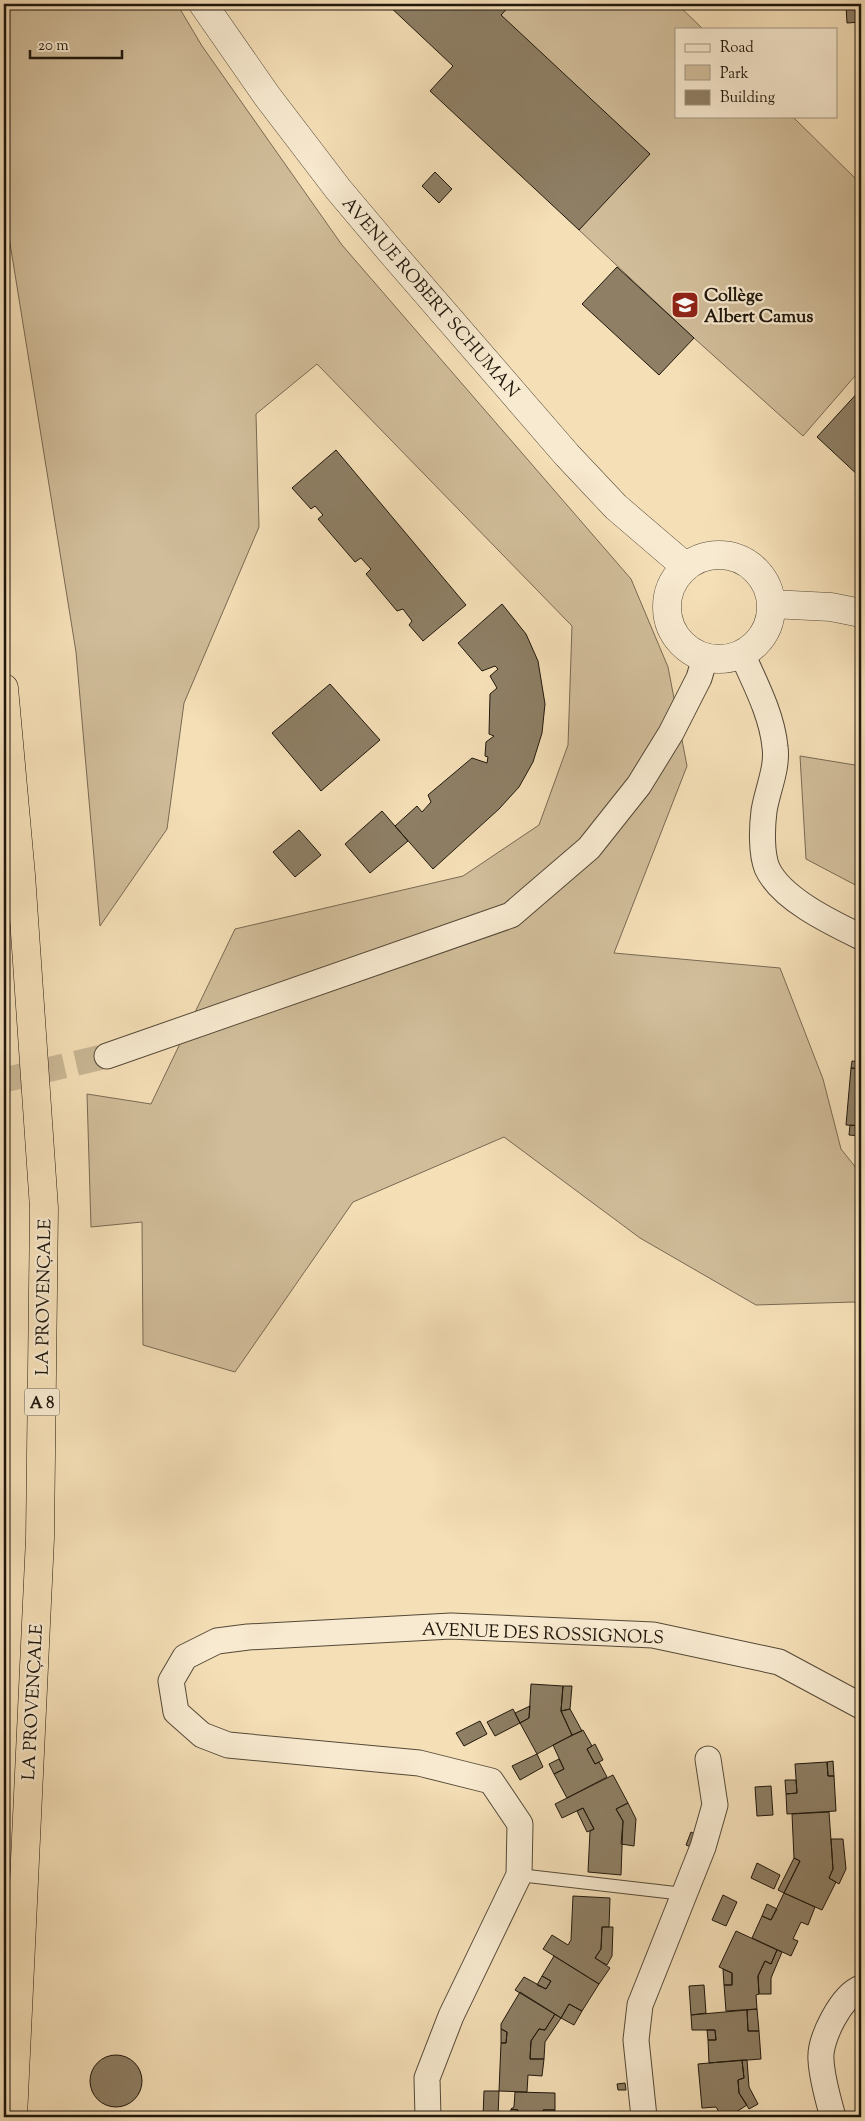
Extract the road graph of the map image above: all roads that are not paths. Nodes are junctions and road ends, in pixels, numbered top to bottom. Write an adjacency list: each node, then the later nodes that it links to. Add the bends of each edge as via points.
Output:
1 (203, 4): 2 (street, AVENUE ROBERT SCHUMAN, via 267,96 386,246 567,455 616,507)
2 (686, 567): 3 (street, via 716,555 747,563 768,589); 6 (street, via 673,581 667,599 667,618 681,643)
3 (771, 604): 4 (street, via 831,607); 5 (street, via 765,632)
4 (861, 613)
5 (742, 654): 6 (street, via 719,660); 8 (street, via 767,716 776,749 764,813 763,844 767,868 783,890 826,920)
6 (704, 658): 9 (street, via 699,678 639,785 589,848 510,915)
7 (4, 688): 15 (highway, LA PROVENÇALE / A 8, via 21,875 44,1208 40,1538)
8 (861, 937)
9 (107, 1056)
10 (861, 1706): 12 (street, AVENUE DES ROSSIGNOLS, via 779,1662 653,1635 451,1626 218,1641 185,1658 171,1681 176,1712 202,1735 228,1745 419,1763 491,1781 520,1824)
11 (708, 1759): 13 (street, via 715,1805)
12 (520, 1874): 13 (lane); 16 (street, via 451,2016 426,2078)
13 (684, 1894): 17 (street, via 640,2005 636,2040)
14 (861, 1988): 18 (street, via 853,1991 832,2018 820,2058)
15 (13, 2117)
16 (428, 2117)
17 (644, 2117)
18 (833, 2117)

